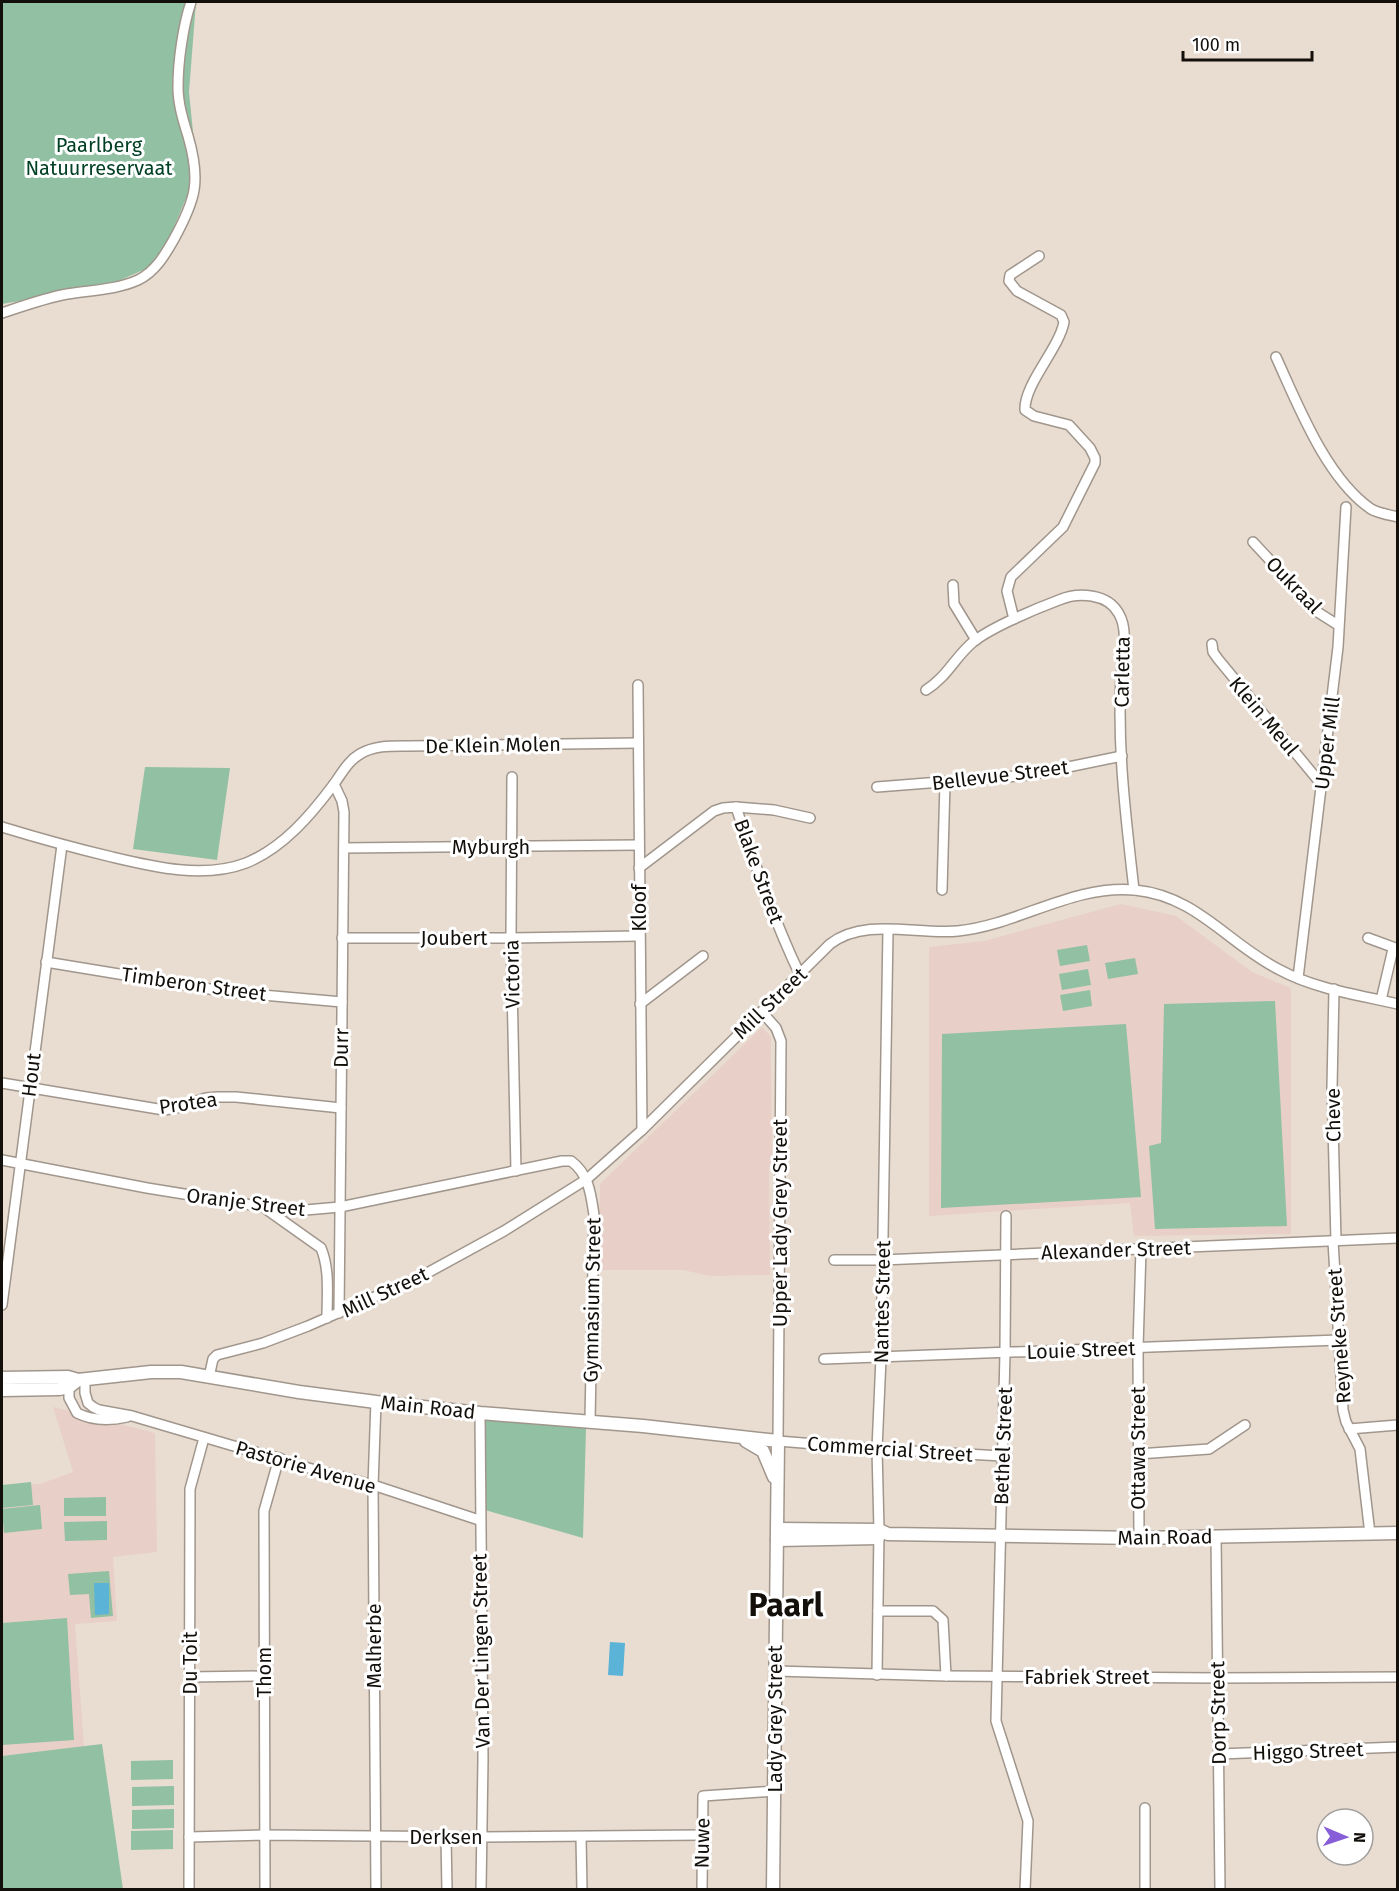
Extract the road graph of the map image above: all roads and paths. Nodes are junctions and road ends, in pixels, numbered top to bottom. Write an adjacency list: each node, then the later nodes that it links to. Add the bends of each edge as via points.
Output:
1 (191, 2): 3 (street, via 178,87 196,178 192,201 173,240 156,266 139,279 53,297)
2 (1039, 256): 9 (street, via 1008,278 1024,296 1061,315 1064,322 1029,391 1025,410 1069,425 1090,448 1095,463 1063,527 1011,577 1007,591)
3 (2, 313)
4 (1276, 357): 6 (street, via 1299,406 1347,488 1373,510)
5 (1346, 507): 10 (street, Upper Mill)
6 (1398, 517)
7 (1254, 542): 10 (street, Oukraal, via 1319,613)
8 (953, 585): 11 (street, via 954,604)
9 (1014, 619): 11 (street, Carletta); 16 (street, Carletta, via 1070,596 1097,597 1114,606 1124,631 1120,680)
10 (1338, 625): 20 (street, Upper Mill)
11 (976, 640): 14 (street, Carletta, via 942,679)
12 (1212, 644): 20 (street, Klein Meul, via 1218,659)
13 (638, 686): 15 (street, Kloof)
14 (926, 690)
15 (638, 743): 19 (street, De Klein Molen, via 378,747 352,760); 26 (street, Kloof)
16 (1122, 756): 18 (street, Bellevue Street, via 1029,775); 31 (street, Carletta)
17 (512, 777): 27 (street, Victoria)
18 (945, 783): 21 (street, Bellevue Street); 30 (street)
19 (334, 784): 25 (street, via 287,837 262,855 217,870 162,867); 28 (street, Durr, via 344,812)
20 (1322, 785): 41 (street, Upper Mill)
21 (877, 787)
22 (736, 807): 23 (street); 29 (street, Blake Street, via 714,811); 40 (street, Blake Street, via 762,885)
23 (810, 818)
24 (2, 827): 25 (street)
25 (62, 845): 39 (street, Hout)
26 (638, 845): 27 (street, Myburgh); 29 (street, Kloof)
27 (513, 846): 28 (street, Myburgh); 35 (street, Victoria)
28 (344, 848): 34 (street, Durr)
29 (639, 868): 33 (street, Kloof)
30 (942, 890)
31 (1134, 890): 32 (street, Mill Street, via 1084,895 966,930); 41 (street, Mill Street, via 1170,898 1191,908 1266,962)
32 (888, 930): 40 (street, Mill Street, via 845,934); 64 (street, Nantes Street)
33 (639, 936): 35 (street, Joubert); 45 (street, Kloof)
34 (342, 938): 35 (street, Joubert); 44 (street, Durr)
35 (512, 938): 54 (street, Victoria)
36 (1368, 938): 37 (street)
37 (1396, 949): 43 (street)
38 (703, 956): 45 (street)
39 (46, 962): 44 (street, Timberon Street, via 228,992); 49 (street, Hout)
40 (800, 975): 47 (street, Mill Street)
41 (1298, 978): 42 (street, Mill Street)
42 (1334, 988): 43 (street, Mill Street); 60 (street, Cheve)
43 (1381, 1000): 46 (street, Mill Street)
44 (342, 1002): 50 (street, Durr)
45 (640, 1004): 51 (street, Kloof)
46 (1398, 1004)
47 (762, 1012): 51 (street, Mill Street); 87 (street, Upper Lady Grey Street, via 781,1041)
48 (2, 1083): 49 (street, Protea)
49 (30, 1087): 50 (street, Protea, via 164,1110 217,1097); 53 (street, Hout)
50 (341, 1108): 56 (street, Durr)
51 (642, 1130): 55 (street, Mill Street)
52 (2, 1160): 53 (street, Oranje Street)
53 (21, 1164): 57 (street, Oranje Street); 65 (street, Hout)
54 (516, 1171): 55 (street, Oranje Street, via 571,1161); 56 (street, Oranje Street)
55 (587, 1179): 67 (street, Mill Street, via 418,1278); 81 (street, Gymnasium Street, via 594,1215)
56 (340, 1207): 57 (street, Oranje Street, via 303,1211); 67 (street, Durr)
57 (264, 1208): 68 (street, via 321,1248 327,1276)
58 (1006, 1216): 62 (street, Bethel Street)
59 (1398, 1238): 60 (street, Alexander Street)
60 (1334, 1241): 61 (street, Alexander Street); 69 (street, Reyneke Street)
61 (1141, 1249): 62 (street, Alexander Street); 70 (street, Ottawa Street)
62 (1006, 1254): 64 (street, Alexander Street); 71 (street, Bethel Street)
63 (834, 1260): 64 (street, Alexander Street)
64 (882, 1260): 72 (street, Nantes Street)
65 (3, 1277): 66 (street, Hout)
66 (2, 1305)
67 (339, 1313): 68 (street, Mill Street)
68 (327, 1318): 74 (street, Mill Street, via 263,1343 219,1354 213,1359)
69 (1339, 1340): 70 (street, Louie Street); 84 (street, Reyneke Street, via 1343,1410)
70 (1138, 1348): 71 (street, Louie Street); 89 (street, Ottawa Street)
71 (1005, 1353): 72 (street, Louie Street); 90 (street, Bethel Street)
72 (881, 1358): 73 (street, Louie Street); 88 (street, Nantes Street)
73 (824, 1359)
74 (208, 1377): 76 (main road, Main Road, via 160,1371); 78 (main road, Main Road)
75 (2, 1378): 76 (main road, Main Road)
76 (75, 1381): 77 (main road, Main Road, via 46,1390); 80 (street, Pastorie Avenue, via 93,1407); 80 (street, Pastorie Avenue, via 71,1405 79,1414 107,1420)
77 (2, 1390)
78 (376, 1402): 79 (main road, Main Road); 92 (street, Malherbe)
79 (480, 1413): 81 (main road, Main Road); 94 (street, Van Der Lingen Street)
80 (132, 1416): 86 (street, Pastorie Avenue)
81 (590, 1421): 85 (main road, Main Road)
82 (1245, 1425): 89 (street, via 1209,1449)
83 (1398, 1425): 84 (street)
84 (1349, 1429): 97 (street, Reyneke Street, via 1360,1449)
85 (730, 1436): 87 (main road, Main Road); 93 (main road, via 763,1451)
86 (204, 1438): 91 (street, Pastorie Avenue); 108 (street, Du Toit, via 190,1489)
87 (778, 1441): 88 (street, Commercial Street); 93 (main road, Lady Grey Street)
88 (878, 1449): 90 (street, Commercial Street); 96 (street, Nantes Street)
89 (1138, 1454): 101 (street, Ottawa Street)
90 (1002, 1456): 99 (street, Bethel Street)
91 (279, 1458): 92 (street, Pastorie Avenue); 105 (street, Thom, via 264,1511)
92 (373, 1485): 94 (street, Pastorie Avenue); 118 (street, Malherbe)
93 (778, 1490): 98 (main road, Lady Grey Street)
94 (479, 1520): 120 (street, Van Der Lingen Street)
95 (1398, 1533): 97 (main road, Main Road)
96 (882, 1534): 98 (main road); 99 (main road, Main Road); 102 (street, Nantes Street)
97 (1370, 1534): 100 (main road, Main Road)
98 (777, 1535): 103 (main road, Lady Grey Street)
99 (1000, 1536): 101 (main road, Main Road); 107 (street, Bethel Street)
100 (1216, 1536): 101 (main road, Main Road); 109 (street, Dorp Street)
101 (1138, 1538)
102 (878, 1611): 104 (street, Nantes Street); 106 (street, via 933,1611 938,1615 943,1620)
103 (776, 1671): 104 (street, Fabriek Street); 113 (main road, Lady Grey Street)
104 (877, 1675): 106 (street, Fabriek Street)
105 (264, 1676): 108 (street); 115 (street, Thom)
106 (946, 1676): 107 (street, Fabriek Street)
107 (997, 1676): 109 (street, Fabriek Street); 130 (street, Bethel Street, via 996,1720 1028,1821)
108 (190, 1677): 117 (street, Du Toit)
109 (1217, 1678): 110 (street, Fabriek Street); 112 (street, Dorp Street)
110 (1396, 1679)
111 (1398, 1748): 112 (street, Higgo Street)
112 (1219, 1754): 132 (street, Dorp Street)
113 (775, 1791): 116 (street, Nuwe, via 703,1796); 129 (main road, Lady Grey Street)
114 (1145, 1808): 131 (street)
115 (264, 1835): 117 (street, Derksen); 118 (street, Derksen); 123 (street, Thom)
116 (702, 1835): 121 (street, Derksen); 128 (street, Nuwe)
117 (189, 1837): 122 (street, Du Toit)
118 (376, 1837): 119 (street, Derksen); 124 (street, Malherbe)
119 (446, 1837): 120 (street, Derksen); 125 (street)
120 (482, 1837): 121 (street, Derksen); 126 (street, Van Der Lingen Street)
121 (581, 1837): 127 (street)
122 (189, 1890)
123 (264, 1890)
124 (376, 1890)
125 (447, 1890)
126 (482, 1890)
127 (582, 1890)
128 (702, 1890)
129 (773, 1890)
130 (1025, 1890)
131 (1144, 1890)
132 (1220, 1890)

